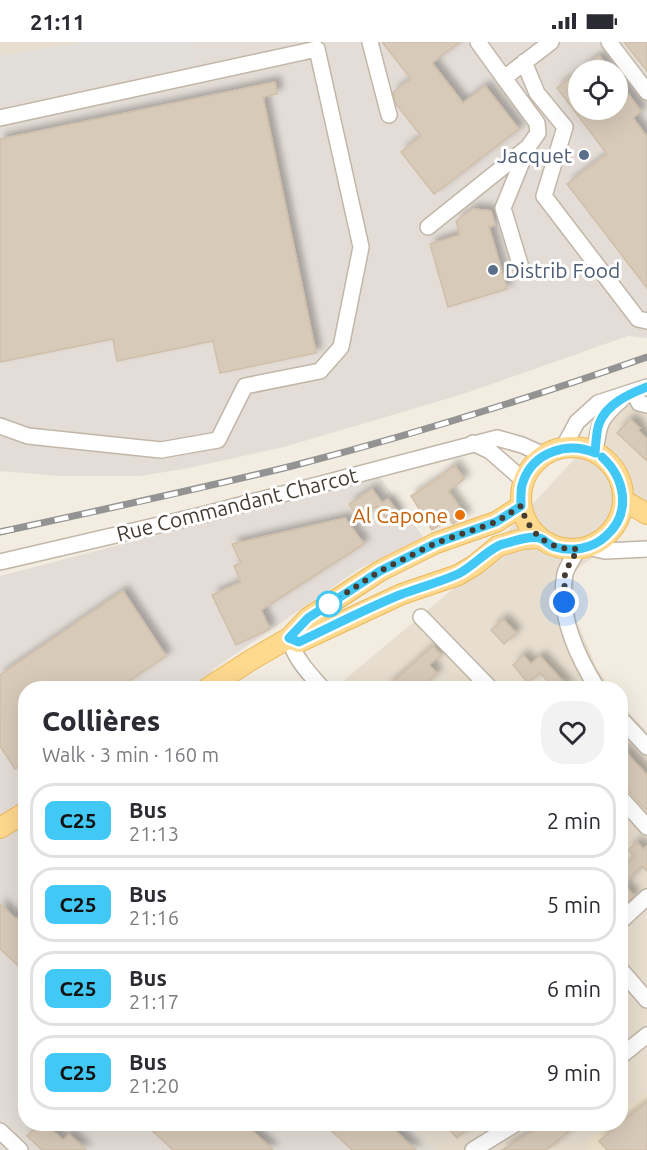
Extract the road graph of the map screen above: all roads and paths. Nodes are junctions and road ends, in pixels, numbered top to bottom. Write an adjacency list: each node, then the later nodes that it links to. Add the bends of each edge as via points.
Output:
1 (370, 42): 8 (street)
2 (478, 42): 6 (street)
3 (552, 42): 5 (street)
4 (609, 42): 7 (street)
5 (524, 63): 6 (street); 13 (street, via 537,93 565,127 544,196 638,320)
6 (504, 78): 10 (street, via 537,123 538,133)
7 (647, 92)
8 (389, 115)
9 (0, 118): 16 (street, via 317,49 361,247 341,347 320,371 245,386 218,440 161,450 28,436)
10 (528, 147): 11 (street); 12 (street, via 503,208)
11 (428, 227)
12 (520, 264)
13 (647, 321)
14 (636, 391): 15 (street, via 639,403); 18 (street, via 598,403 577,422); 19 (street, via 607,412 598,424)
15 (647, 405)
16 (0, 426)
17 (473, 443): 20 (street, Rue Commandant Charcot, via 496,438); 21 (street); 28 (street, Rue Commandant Charcot, via 202,515)
18 (563, 448): 19 (main road); 20 (main road)
19 (595, 453): 22 (main road, via 618,476)
20 (544, 455): 21 (main road)
21 (523, 480): 23 (main road)
22 (623, 500): 24 (main road); 26 (main road, via 615,525 606,536)
23 (521, 506): 25 (main road, via 528,526); 30 (main road, via 496,522 436,543 380,571 308,618)
24 (647, 513)
25 (539, 538): 26 (main road, via 555,547); 30 (main road, via 498,546 458,574 402,594 299,642)
26 (583, 548): 27 (street); 34 (street, via 565,572 564,602 568,627)
27 (647, 549)
28 (0, 562)
29 (421, 617): 33 (street)
30 (289, 638): 31 (main road); 32 (street, via 297,660)
31 (219, 681)
32 (316, 681)
33 (483, 681)
34 (593, 681)
35 (628, 726): 36 (street)
36 (647, 747)
37 (628, 806): 39 (street)
38 (18, 817): 40 (main road)
39 (647, 826)
40 (0, 828)
41 (647, 897): 42 (street)
42 (628, 915)
43 (628, 978): 44 (street)
44 (643, 996)
45 (647, 1035): 46 (street)
46 (628, 1050)
47 (0, 1131): 49 (street)
48 (502, 1131): 50 (street)
49 (20, 1150)
50 (473, 1150)

